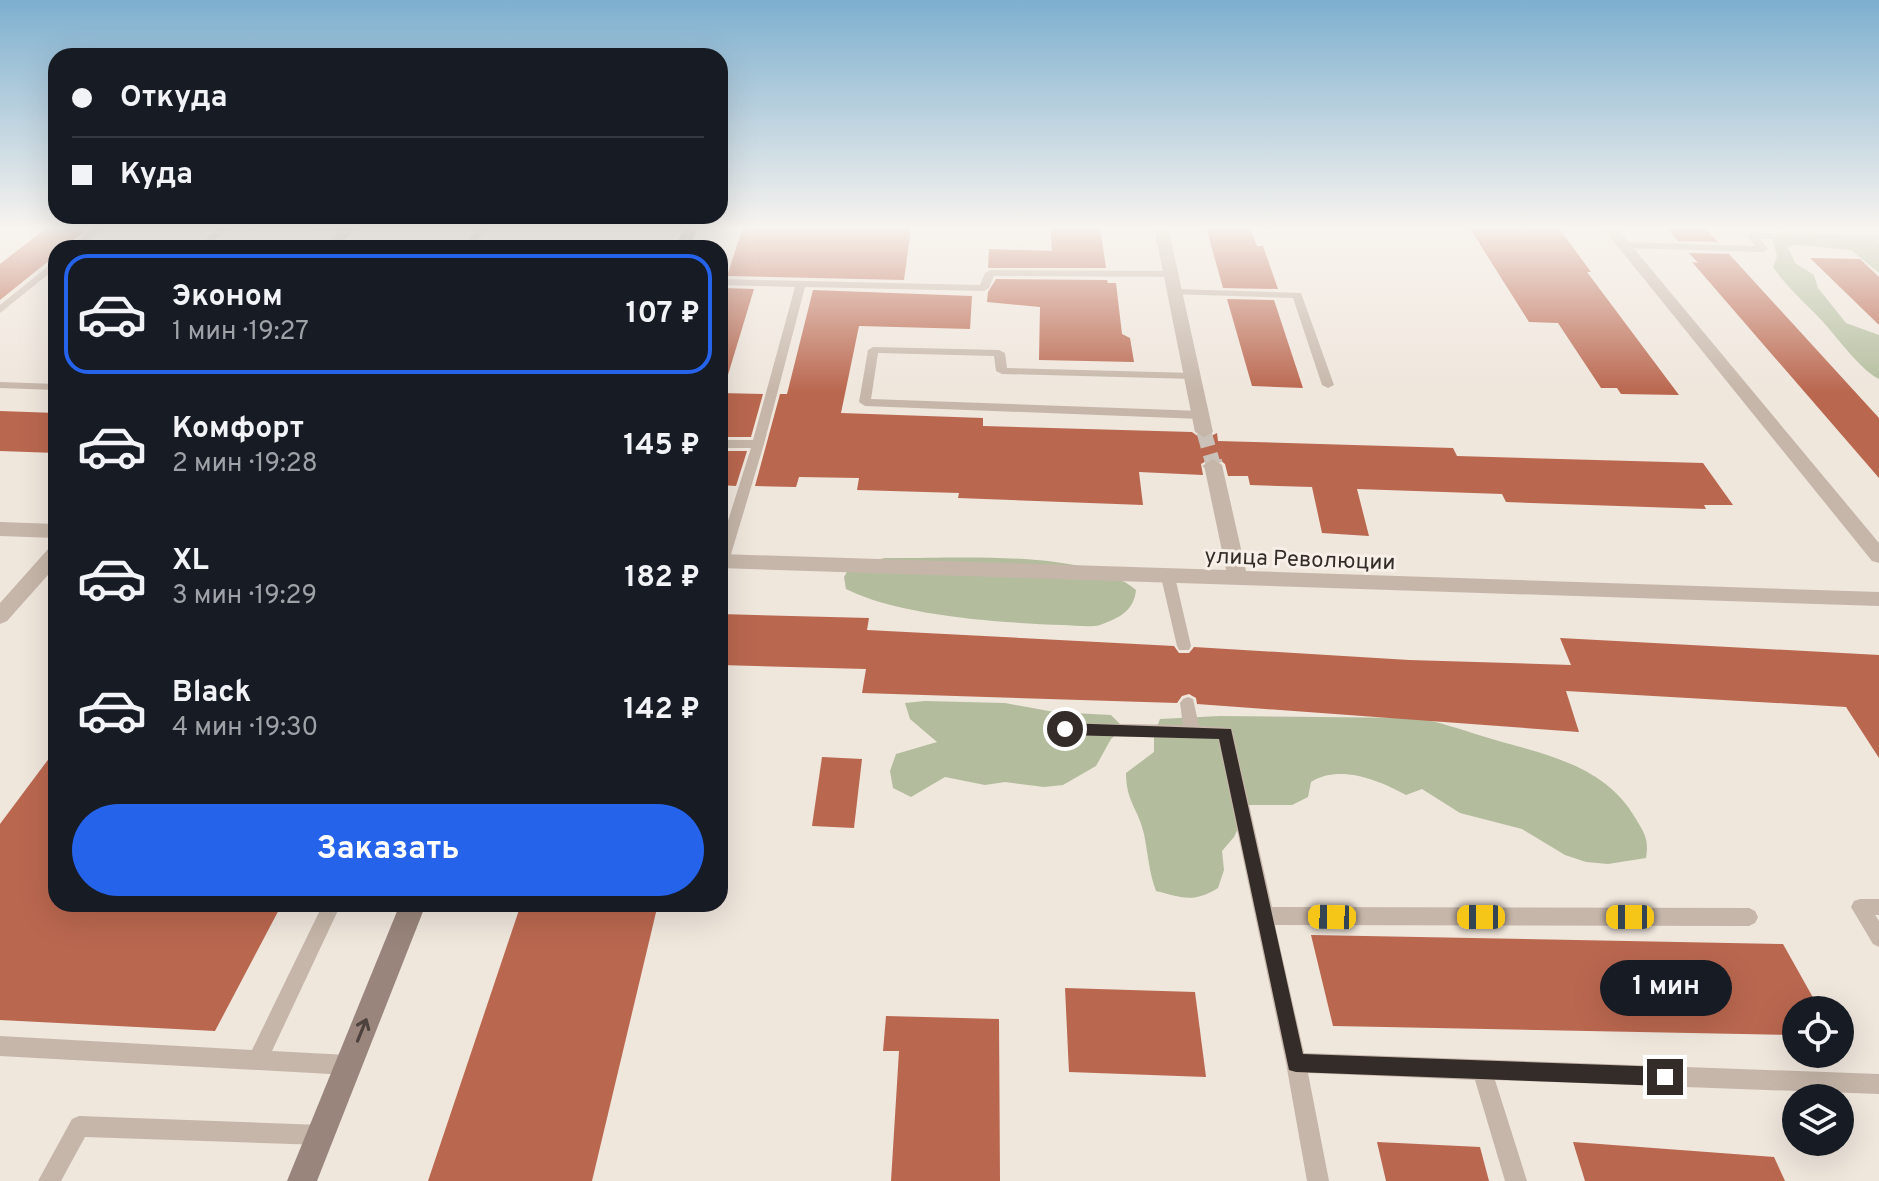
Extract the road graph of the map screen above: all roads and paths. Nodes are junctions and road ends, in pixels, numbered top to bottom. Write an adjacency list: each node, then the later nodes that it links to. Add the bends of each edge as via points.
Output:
1 (33, 282): 8 (lane)
2 (728, 282): 6 (lane)
3 (986, 282): 6 (lane, via 984,288)
4 (1173, 282): 7 (street)
5 (1655, 282): 21 (street)
6 (801, 284): 16 (lane)
7 (1175, 292): 9 (street); 11 (lane, via 1297,295)
8 (0, 310)
9 (1194, 376): 13 (street); 13 (lane, via 1002,371 999,353 873,350 865,402)
10 (0, 385): 12 (lane)
11 (1328, 385)
12 (48, 387)
13 (1201, 415): 14 (street)
14 (1204, 432)
15 (728, 444): 16 (lane)
16 (758, 444): 20 (lane)
17 (1213, 465): 25 (street)
18 (0, 529): 19 (street)
19 (48, 531)
20 (728, 539)
21 (1879, 556)
22 (728, 561): 24 (street, улица Революции)
23 (48, 562): 27 (street)
24 (1168, 577): 25 (street, улица Революции); 28 (lane)
25 (1238, 580): 26 (street, улица Революции)
26 (1879, 599)
27 (0, 616)
28 (1184, 646)
29 (1188, 703): 31 (lane)
30 (1065, 729): 31 (lane)
31 (1192, 732): 35 (lane, via 1225,733)
32 (1879, 907): 37 (lane, via 1860,907)
33 (328, 912): 39 (lane)
34 (410, 912): 41 (street, one-way to 34)
35 (1265, 916): 36 (lane); 40 (lane)
36 (1749, 917)
37 (1879, 938)
38 (0, 1046): 39 (lane)
39 (257, 1060): 41 (lane)
40 (1296, 1063): 42 (lane); 47 (lane)
41 (348, 1065): 44 (street)
42 (1482, 1070): 43 (lane); 48 (lane)
43 (1879, 1084)
44 (321, 1135): 45 (lane, via 79,1126); 46 (street)
45 (49, 1181)
46 (302, 1181)
47 (1318, 1181)
48 (1516, 1181)

